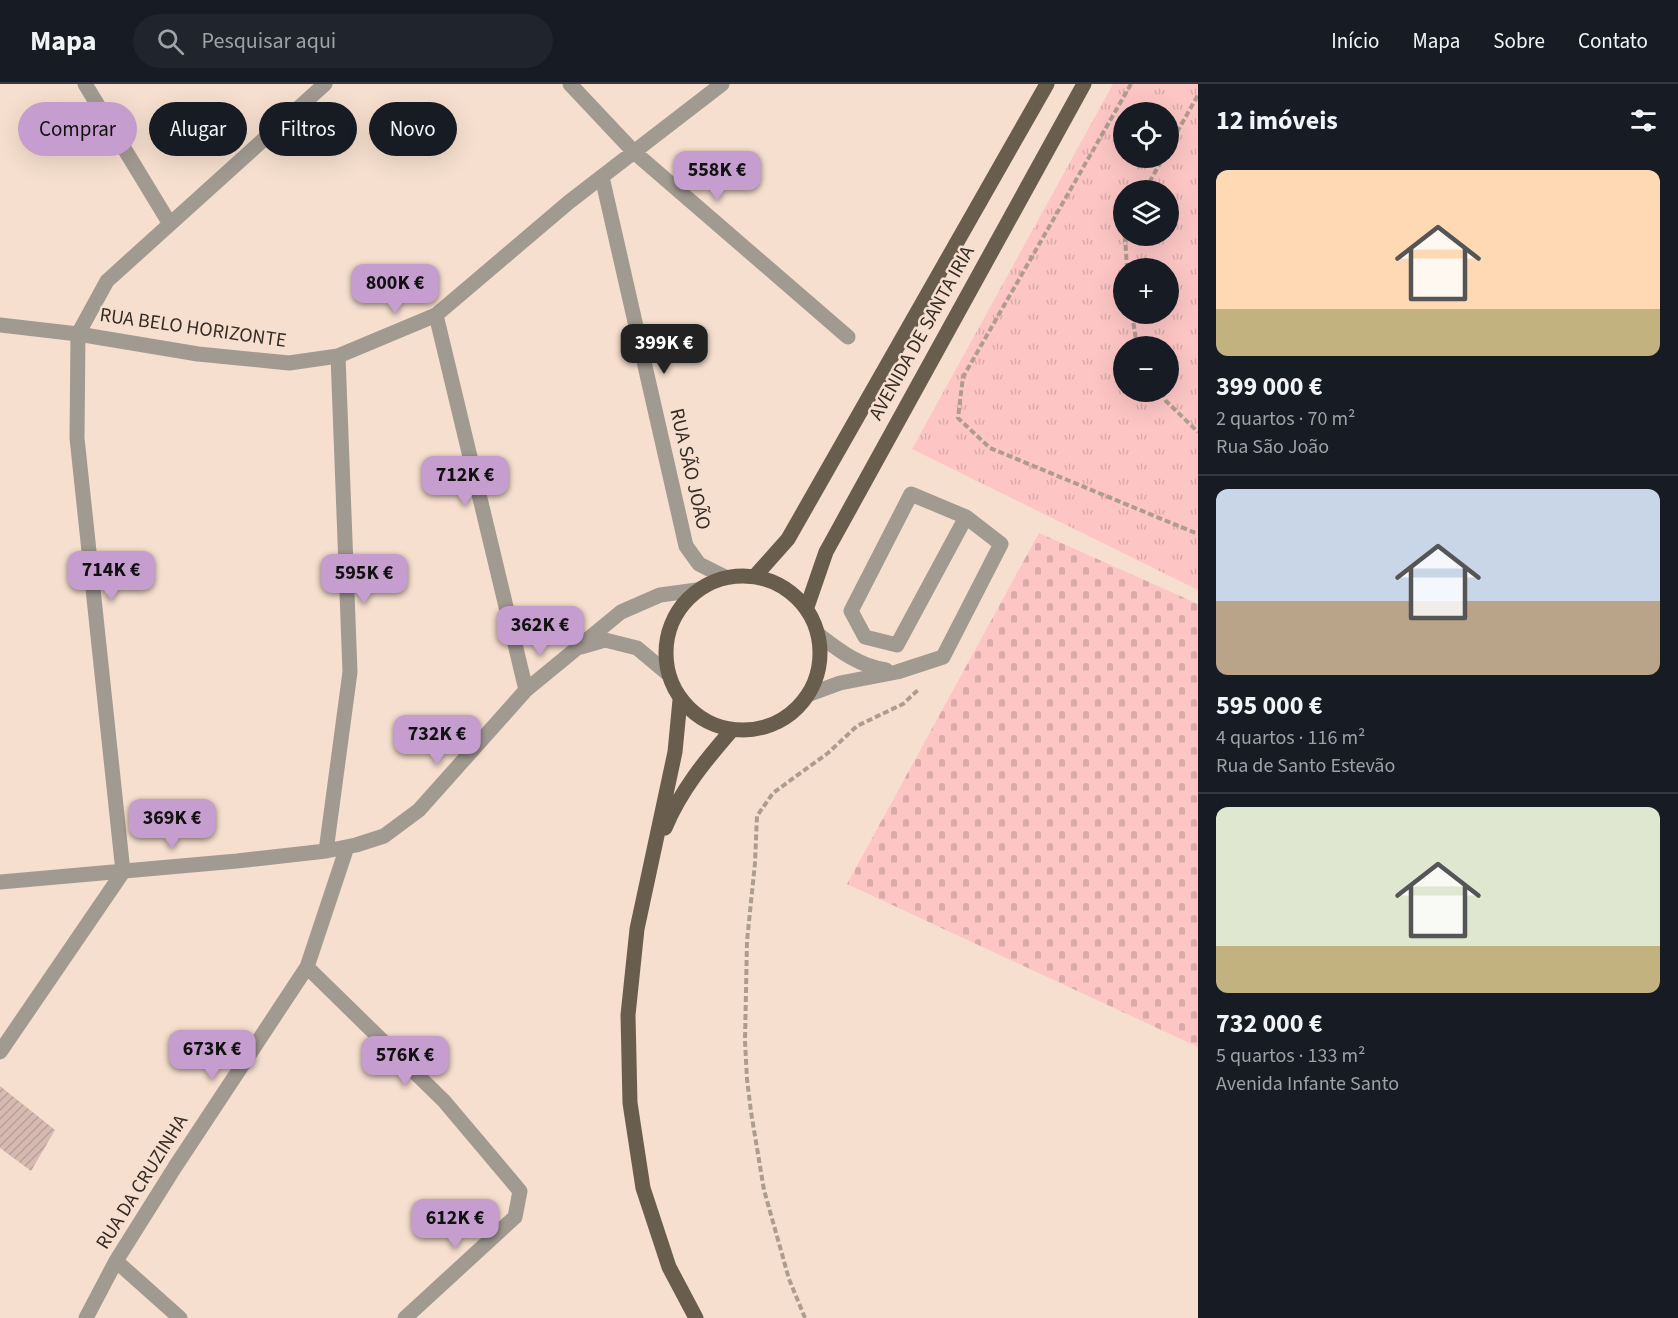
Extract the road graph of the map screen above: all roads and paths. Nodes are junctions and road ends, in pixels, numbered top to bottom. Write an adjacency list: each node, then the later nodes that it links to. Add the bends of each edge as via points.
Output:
1 (85, 84): 12 (street)
2 (325, 84): 12 (street)
3 (570, 84): 10 (street)
4 (722, 84): 10 (street, RUA BELO HORIZONTE)
5 (1047, 84): 22 (main road, AVENIDA DE SANTA IRIA, via 788,539)
6 (1084, 84): 25 (main road, AVENIDA DE SANTA IRIA, via 826,552)
7 (1131, 84): 21 (path, via 963,378 958,418 990,448)
8 (1198, 95): 9 (path)
9 (1179, 129)
10 (634, 152): 11 (street, RUA BELO HORIZONTE); 16 (street)
11 (602, 177): 13 (street, RUA BELO HORIZONTE); 23 (street, RUA SÃO JOÃO, via 687,546 699,564)
12 (170, 225): 15 (street, via 107,281)
13 (436, 315): 17 (street, RUA BELO HORIZONTE); 31 (street)
14 (0, 324): 15 (street, RUA BELO HORIZONTE)
15 (78, 334): 17 (street, RUA BELO HORIZONTE, via 198,354 289,363); 38 (street, via 77,438)
16 (848, 337)
17 (338, 356): 36 (street, via 350,672)
18 (1167, 402): 19 (path)
19 (1198, 432)
20 (966, 518): 20 (street, via 897,645 865,637 851,611 911,494); 28 (street, via 1001,544 943,657)
21 (1198, 534)
22 (755, 576): 23 (main road); 25 (main road, via 784,586)
23 (725, 577): 24 (main road)
24 (697, 590): 27 (street, via 660,595 621,612); 30 (main road, via 676,613 666,642)
25 (807, 607): 26 (main road)
26 (819, 635): 29 (street, via 869,668); 32 (main road, via 820,665)
27 (575, 648): 30 (street, via 605,640 637,648); 31 (street)
28 (937, 658): 29 (street); 47 (path, via 930,679 903,704 857,726 828,753 773,793 757,816 747,941 747,1079 764,1190 789,1279)
29 (897, 672): 32 (street, via 840,683)
30 (667, 673): 33 (main road)
31 (526, 690): 35 (street, via 418,810 384,836)
32 (810, 694): 34 (main road, via 789,717 762,730)
33 (680, 700): 34 (main road, via 702,721); 37 (main road, via 675,752)
34 (731, 731): 37 (main road, via 700,767 675,806)
35 (348, 847): 36 (street); 40 (street, RUA DA CRUZINHA)
36 (326, 851): 38 (street)
37 (652, 858): 46 (main road, via 637,929 628,1015 630,1103 644,1188 669,1267)
38 (123, 872): 39 (street); 41 (street)
39 (0, 882)
40 (308, 967): 42 (street, RUA DA CRUZINHA); 45 (street, via 444,1101 520,1191 515,1216)
41 (0, 1052)
42 (116, 1261): 43 (street, RUA DA CRUZINHA); 44 (street)
43 (86, 1318)
44 (180, 1318)
45 (405, 1318)
46 (696, 1318)
47 (805, 1318)

